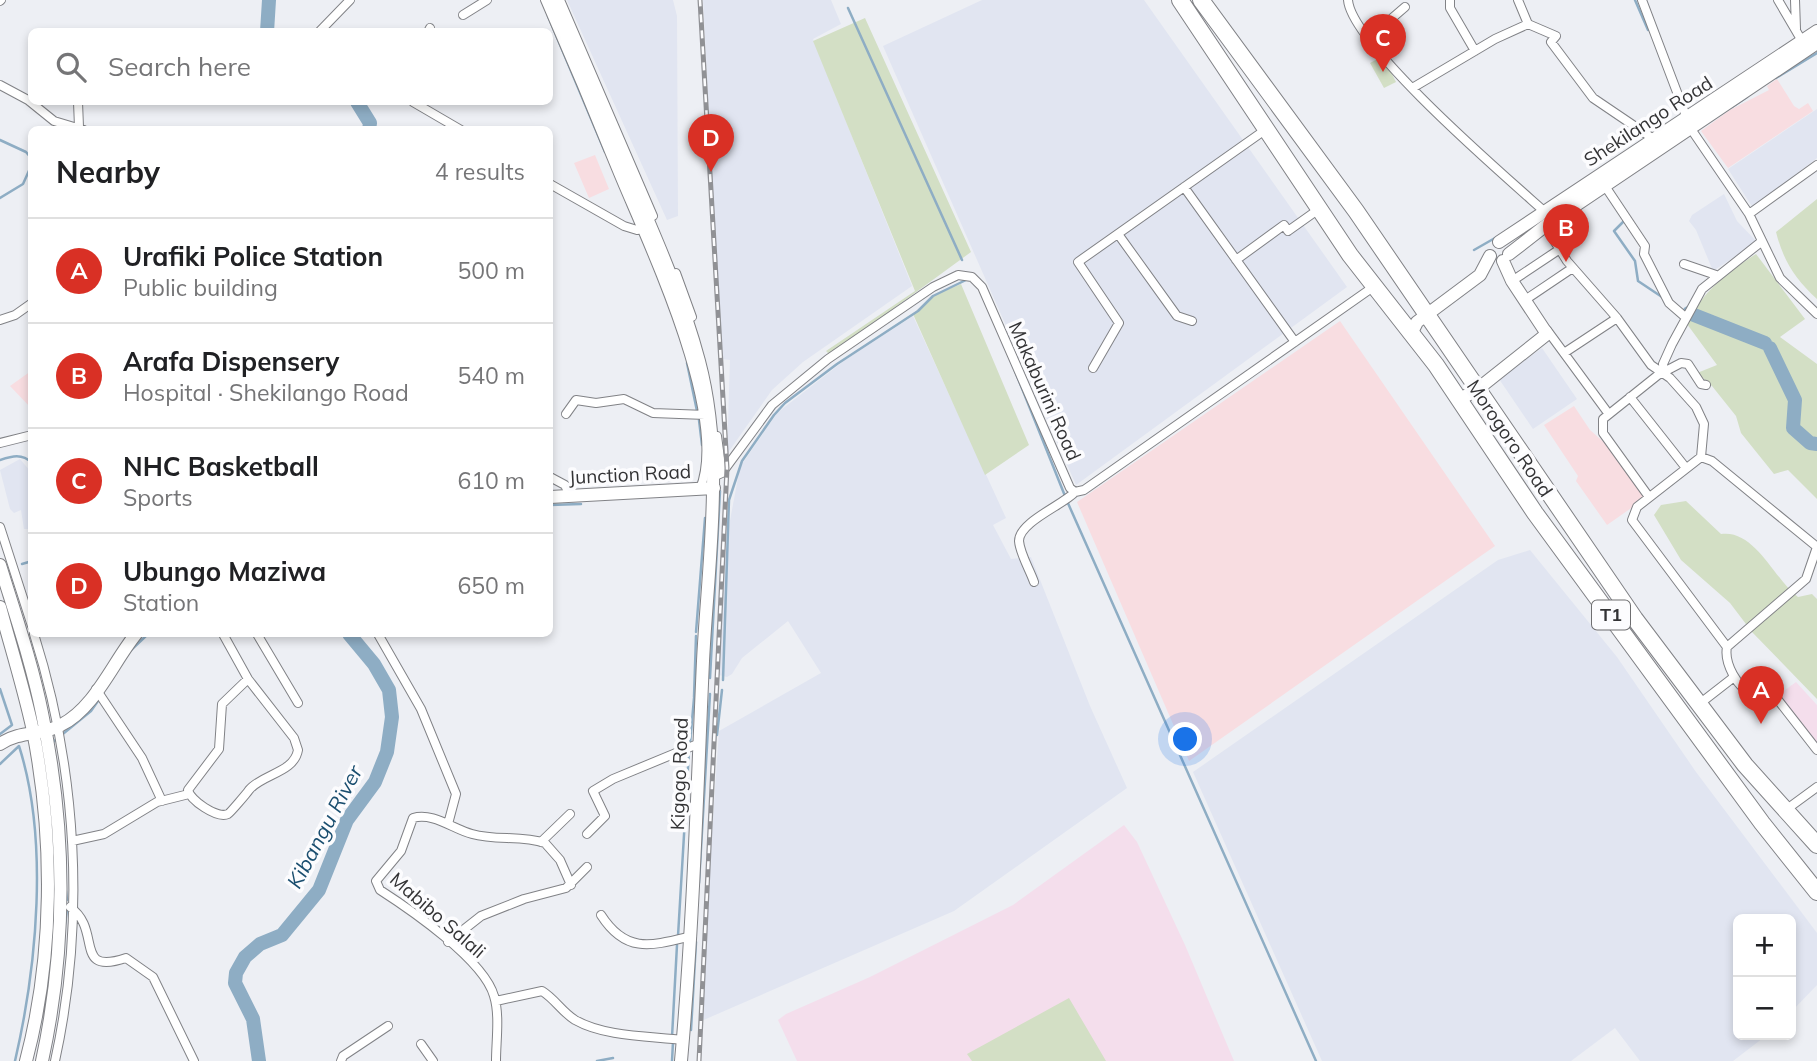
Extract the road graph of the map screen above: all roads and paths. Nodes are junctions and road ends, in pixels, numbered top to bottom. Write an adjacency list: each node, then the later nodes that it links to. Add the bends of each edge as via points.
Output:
1 (350, 0): 17 (street)
2 (487, 0): 15 (street)
3 (545, 0): 43 (street)
4 (552, 0): 43 (main road, Kigogo Road)
5 (560, 0): 84 (street, via 686,297 701,348)
6 (1180, 0): 33 (highway, Morogoro Road / T1)
7 (1201, 0): 61 (highway, Morogoro Road / T1, via 1296,125)
8 (1349, 0): 20 (street, via 1354,19)
9 (1450, 0): 22 (street, via 1450,8)
10 (1518, 0): 16 (street)
11 (1642, 0): 29 (street)
12 (1778, 0): 19 (street)
13 (1795, 0): 19 (street)
14 (1405, 7): 20 (street)
15 (463, 15)
16 (1528, 24): 22 (street); 34 (street, via 1556,36 1551,42 1593,98)
17 (323, 28)
18 (1817, 31): 19 (main road, Shekilango Road)
19 (1799, 36): 29 (main road, Shekilango Road)
20 (1369, 38): 24 (street)
21 (1817, 43): 29 (main road, Shekilango Road)
22 (1475, 51): 24 (street)
23 (0, 85): 25 (street)
24 (1414, 87): 40 (street)
25 (28, 100)
26 (34, 105): 30 (street, via 54,121)
27 (78, 105): 31 (street)
28 (418, 105): 32 (street)
29 (1690, 124): 34 (main road, Shekilango Road); 37 (main road, Shekilango Road); 41 (street)
30 (74, 126)
31 (82, 126)
32 (449, 126)
33 (1265, 130): 38 (street); 39 (highway, Morogoro Road / T1)
34 (1655, 140): 40 (main road, Shekilango Road)
35 (1817, 165): 41 (street)
36 (553, 186): 43 (street, via 624,226)
37 (1605, 186): 42 (main road, Shekilango Road); 62 (street, via 1645,246 1644,254 1670,303)
38 (1184, 187): 44 (street); 50 (street)
39 (1319, 209): 50 (street, via 1288,231 1284,225); 56 (highway, Morogoro Road / T1)
40 (1544, 211): 45 (main road, Shekilango Road)
41 (1749, 214): 46 (street)
42 (1543, 227): 47 (street); 49 (main road, Shekilango Road); 58 (street)
43 (647, 228): 78 (main road, Kigogo Road, via 689,328 699,363)
44 (1118, 234): 65 (street, via 1177,316); 70 (street, via 1078,262 1119,323)
45 (1499, 242): 48 (main road, via 1491,247); 49 (main road, via 1507,245)
46 (1761, 242): 54 (street); 60 (street, via 1780,278)
47 (1558, 251): 52 (street); 55 (street)
48 (1490, 256): 49 (main road, via 1496,261); 53 (main road)
49 (1506, 258): 55 (main road)
50 (1236, 260): 68 (street)
51 (1684, 264): 54 (street)
52 (1571, 269): 57 (street); 58 (street)
53 (1482, 273): 55 (main road); 61 (main road)
54 (1716, 275): 62 (street)
55 (1512, 281): 57 (main road)
56 (1376, 285): 67 (highway, Morogoro Road / T1); 68 (street, Makaburini Road)
57 (1525, 300): 66 (main road)
58 (1602, 304): 63 (street)
59 (28, 306): 64 (street)
60 (1817, 314)
61 (1427, 315): 67 (main road); 73 (highway, Morogoro Road / T1)
62 (1684, 316): 71 (street)
63 (1617, 318): 69 (street); 71 (street)
64 (0, 320)
65 (1192, 321)
66 (1547, 330): 69 (street); 73 (main road, via 1541,342)
67 (1411, 334): 75 (highway, Morogoro Road / T1)
68 (1295, 342): 85 (street, Makaburini Road)
69 (1564, 353): 76 (street)
70 (1093, 368)
71 (1663, 373): 72 (street, via 1684,362); 74 (street); 81 (street, via 1702,417)
72 (1706, 385)
73 (1479, 388): 75 (main road); 109 (highway, Morogoro Road / T1)
74 (1630, 397): 76 (street); 82 (street)
75 (1459, 400): 126 (highway, Morogoro Road / T1, via 1535,513)
76 (1608, 413): 88 (street, via 1602,422 1603,433)
77 (566, 414): 78 (street, via 576,400 624,399 653,413)
78 (705, 415): 84 (main road, Kigogo Road)
79 (28, 436): 80 (street)
80 (0, 443)
81 (1701, 457): 82 (street); 90 (street)
82 (1686, 468): 88 (street)
83 (553, 479): 86 (street, via 565,485)
84 (712, 482): 85 (street, Makaburini Road, via 772,405 802,379 933,287 965,275 981,285); 86 (main road, Junction Road); 111 (main road, Kigogo Road)
85 (1075, 492): 94 (street, via 1021,532 1020,545)
86 (570, 496): 87 (main road, Junction Road)
87 (553, 497)
88 (1649, 497): 104 (street, via 1637,507 1632,520)
89 (0, 527): 96 (street)
90 (1817, 547): 93 (street)
91 (0, 565): 110 (main road)
92 (1817, 572): 93 (street)
93 (1807, 579): 104 (street)
94 (1034, 582)
95 (0, 607): 103 (main road)
96 (28, 614)
97 (0, 635): 103 (street)
98 (34, 637): 110 (street)
99 (134, 637): 107 (main road)
100 (225, 637): 106 (street)
101 (259, 637): 108 (street)
102 (380, 637): 119 (street, via 421,709 456,794)
103 (10, 645): 110 (main road)
104 (1727, 647): 105 (street, via 1726,661)
105 (1734, 677): 109 (street); 113 (street, via 1755,694 1771,691)
106 (248, 679): 115 (street, via 222,704 221,743); 115 (street, via 294,738 296,758 248,791 228,814)
107 (96, 690): 110 (main road, via 70,720); 116 (street, via 142,758)
108 (298, 703)
109 (1698, 705): 117 (highway, Morogoro Road / T1)
110 (45, 730): 112 (main road, via 13,735); 121 (street, via 69,788); 127 (main road); 135 (main road, via 47,913 40,990)
111 (700, 743): 120 (street, via 593,791 605,816); 129 (main road, Kigogo Road)
112 (0, 744)
113 (1817, 750)
114 (1817, 787): 117 (street)
115 (189, 794): 116 (street)
116 (162, 801): 121 (street, via 104,834)
117 (1787, 809): 123 (highway, Morogoro Road / T1)
118 (570, 814): 122 (street)
119 (448, 824): 122 (street, Mabibo Salali, via 486,838); 130 (street, Mabibo Salali, via 431,817 413,818 401,851 376,881 380,890 433,926)
120 (587, 834)
121 (72, 841): 127 (street)
122 (541, 842): 125 (street, via 554,851)
123 (1817, 845)
124 (587, 867): 125 (street)
125 (571, 885): 130 (street, via 481,916)
126 (1817, 892)
127 (67, 906): 136 (main road); 137 (street, via 68,975); 138 (street, via 85,924 99,963 126,958 153,977)
128 (601, 915): 129 (street, via 622,940 636,945)
129 (692, 936): 133 (main road, Kigogo Road)
130 (448, 942): 131 (street, Mabibo Salali, via 479,970)
131 (496, 1001): 133 (street, via 542,992 576,1020 607,1031); 141 (street, Mabibo Salali)
132 (388, 1026): 139 (street)
133 (683, 1040): 142 (main road, Kigogo Road)
134 (421, 1044): 140 (street)
135 (26, 1061)
136 (42, 1061)
137 (55, 1061)
138 (194, 1061)
139 (341, 1061)
140 (433, 1061)
141 (496, 1061)
142 (681, 1061)

